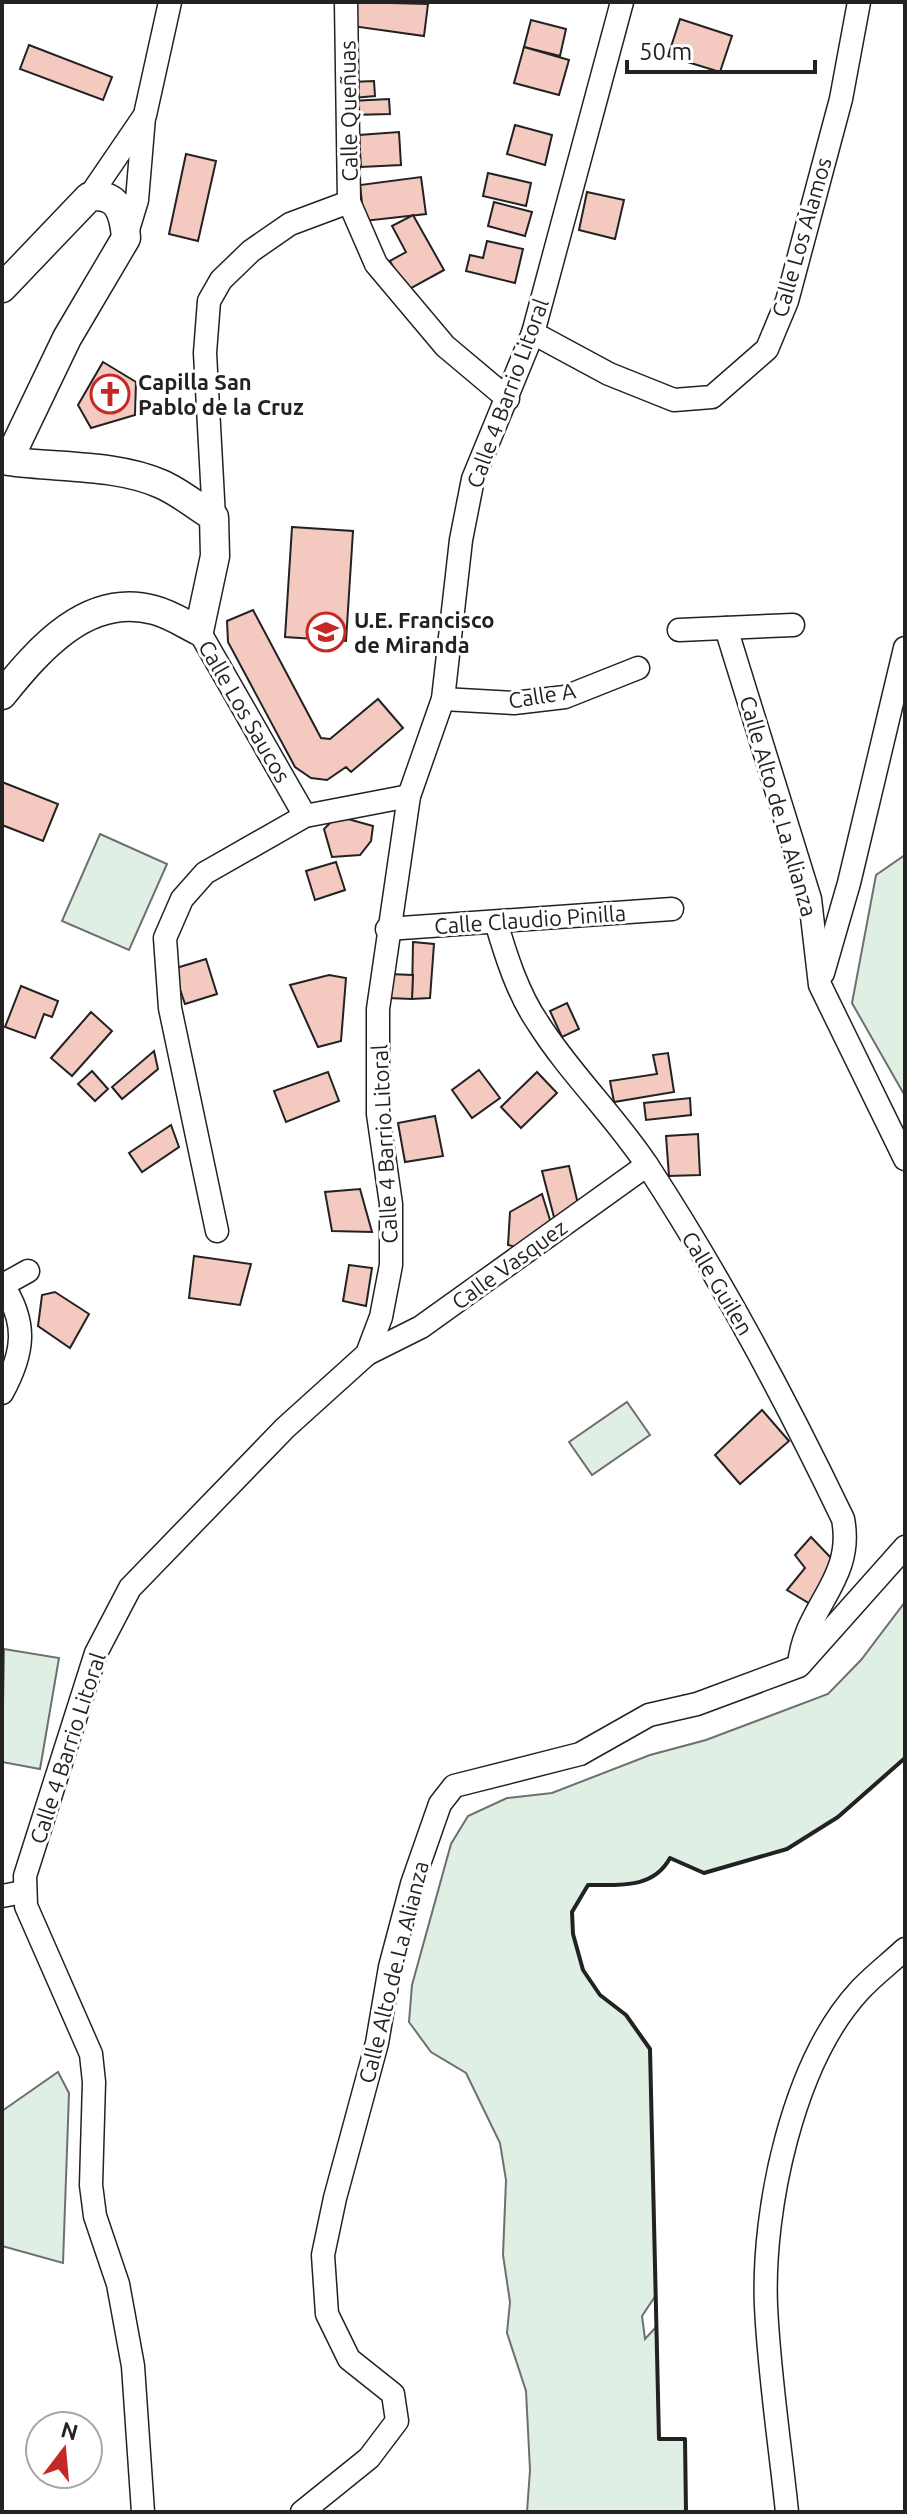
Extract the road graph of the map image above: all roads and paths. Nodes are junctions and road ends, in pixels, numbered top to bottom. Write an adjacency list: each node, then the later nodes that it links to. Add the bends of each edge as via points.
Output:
1 (170, 2): 5 (street)
2 (346, 2): 7 (street, Calle Queñuas)
3 (622, 2): 10 (street, Calle 4 Barrio Litoral)
4 (859, 2): 10 (street, Calle Los Alamos, via 841,99 787,301 767,349 712,397 674,400 609,374)
5 (145, 115): 6 (street); 8 (street, via 137,200)
6 (89, 197): 8 (street, via 112,198); 9 (street)
7 (349, 202): 11 (street, Calle Queñuas, via 376,264 445,346); 13 (street, Calle Los Saucos, via 290,224 251,251 221,280 209,301 205,353)
8 (126, 238): 12 (street, via 67,338)
9 (2, 288)
10 (533, 333): 11 (street, Calle 4 Barrio Litoral)
11 (508, 399): 21 (street, Calle 4 Barrio Litoral, via 473,479)
12 (5, 463): 13 (street, via 117,471 162,484)
13 (214, 517): 17 (street, Calle Los Saucos, via 215,556)
14 (793, 625): 15 (street)
15 (726, 628): 16 (street); 27 (street, Calle Alto de La Alianza, via 810,899)
16 (679, 630)
17 (199, 631): 20 (street, via 154,610 118,607 91,615 64,629); 23 (street, Calle Los Saucos)
18 (905, 648): 27 (street)
19 (638, 668): 21 (street, Calle A, via 565,697 514,703)
20 (2, 695)
21 (443, 699): 22 (street, Calle 4 Barrio Litoral)
22 (409, 796): 23 (street); 26 (street, Calle 4 Barrio Litoral)
23 (305, 816): 30 (street, via 205,873 182,899 165,938 170,1008)
24 (672, 909): 25 (street, Calle Claudio Pinilla)
25 (496, 922): 26 (street, Calle Claudio Pinilla); 29 (street, Calle Guilen, via 506,957 537,1022)
26 (387, 929): 33 (street, Calle 4 Barrio Litoral, via 378,1009 378,1099 391,1204 391,1265)
27 (820, 985): 28 (street, Calle Alto de La Alianza)
28 (905, 1159)
29 (647, 1165): 33 (street, Calle Vasquez, via 421,1327); 36 (street, Calle Guilen, via 779,1386 843,1519 847,1540 841,1570 806,1629)
30 (217, 1231)
31 (28, 1271): 32 (street)
32 (3, 1285): 34 (street, via 18,1310 23,1333 19,1358)
33 (367, 1354): 37 (street, Calle 4 Barrio Litoral, via 285,1428 130,1588 96,1653)
34 (2, 1393)
35 (905, 1547): 36 (street, Calle Alto de La Alianza)
36 (799, 1666): 40 (street, Calle Alto de La Alianza, via 697,1704 649,1715 580,1754 454,1786 440,1804 390,1967 377,2043 323,2255 327,2314 349,2359 393,2394 397,2421 369,2458)
37 (12, 1894): 39 (street, Calle 4 Barrio Litoral, via 91,2054 91,2185 133,2366)
38 (905, 1949): 41 (street, via 858,1992 810,2066 782,2147 766,2303)
39 (143, 2512)
40 (302, 2512)
41 (787, 2512)

